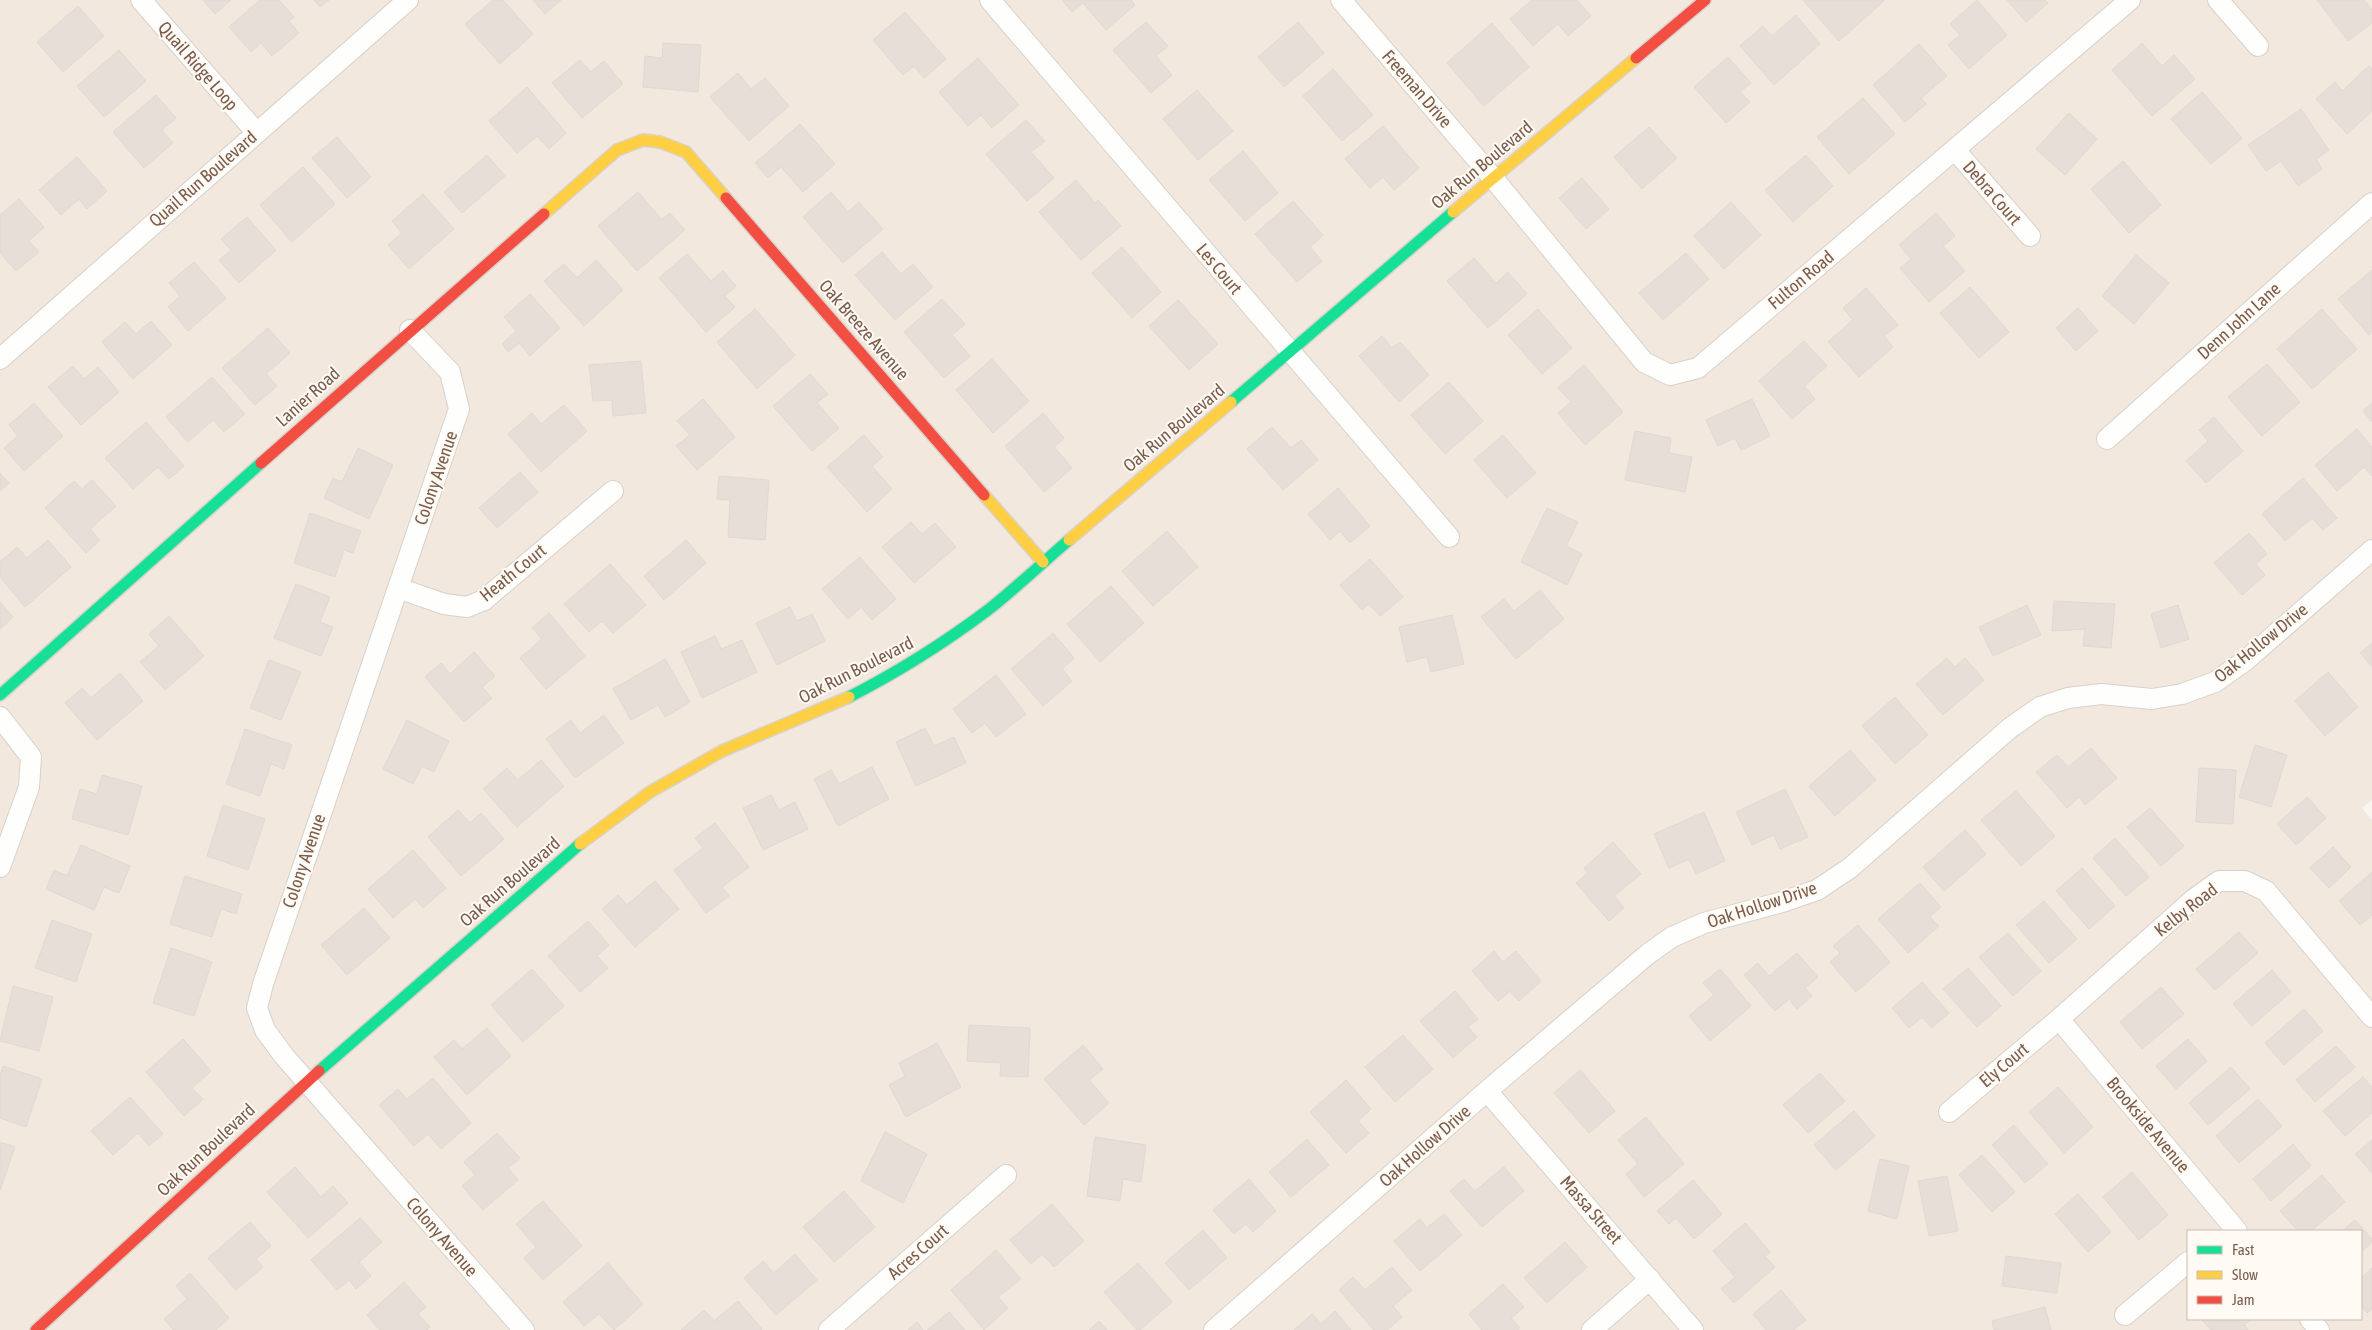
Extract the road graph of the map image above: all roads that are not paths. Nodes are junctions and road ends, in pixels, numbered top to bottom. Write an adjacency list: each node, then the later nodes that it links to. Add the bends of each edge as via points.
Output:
1 (141, 0): 9 (street, Quail Ridge Loop)
2 (408, 0): 9 (street, Quail Run Boulevard)
3 (990, 0): 16 (street, Les Court)
4 (1341, 0): 12 (street, Freeman Drive)
5 (1704, 0): 12 (street, Oak Run Boulevard)
6 (2130, 0): 11 (street, Fulton Road)
7 (2218, 0): 8 (street)
8 (2258, 46)
9 (256, 132): 17 (street, Quail Run Boulevard)
10 (648, 140): 15 (street, Lanier Road, via 632,141 617,150); 22 (street, Oak Breeze Avenue, via 668,143 686,152)
11 (1955, 150): 12 (street, Fulton Road, via 1698,368 1670,375 1644,362); 14 (street, Debra Court)
12 (1493, 178): 16 (street, Oak Run Boulevard)
13 (2372, 203): 18 (street, Denn John Lane)
14 (2030, 236)
15 (410, 330): 23 (street, Colony Avenue, via 450,372 459,409); 24 (street, Lanier Road)
16 (1291, 352): 20 (street, Les Court); 22 (street, Oak Run Boulevard)
17 (0, 359)
18 (2107, 439)
19 (613, 490): 23 (street, Heath Court, via 484,600 467,607 444,604)
20 (1449, 537)
21 (2372, 550): 30 (street, Oak Hollow Drive, via 2246,660 2215,682 2182,694 2152,699 2101,694 2068,698 2040,707 2010,728 1850,868 1817,890 1672,937)
22 (1043, 562): 29 (street, Oak Run Boulevard, via 988,610 892,675 835,705 722,751 650,792 585,840)
23 (398, 588): 29 (street, Colony Avenue, via 257,1008 265,1030)
24 (0, 694)
25 (0, 718): 26 (street, via 31,758 29,787)
26 (0, 867)
27 (2372, 1017): 28 (street, Kelby Road, via 2266,891 2245,881 2236,881 2219,882 2194,899)
28 (2059, 1019): 31 (street, Ely Court); 33 (street, Brookside Avenue)
29 (306, 1082): 38 (street, Oak Run Boulevard); 39 (street, Colony Avenue)
30 (1487, 1091): 35 (street, Massa Street); 41 (street, Oak Hollow Drive)
31 (1949, 1112)
32 (1006, 1175): 40 (street, Acres Court)
33 (2231, 1229)
34 (2187, 1263): 36 (street)
35 (1650, 1279): 42 (street); 43 (street, Massa Street)
36 (2125, 1315)
37 (2311, 1320): 44 (street)
38 (36, 1330)
39 (524, 1330)
40 (829, 1330)
41 (1214, 1330)
42 (1592, 1330)
43 (1693, 1330)
44 (2319, 1330)

